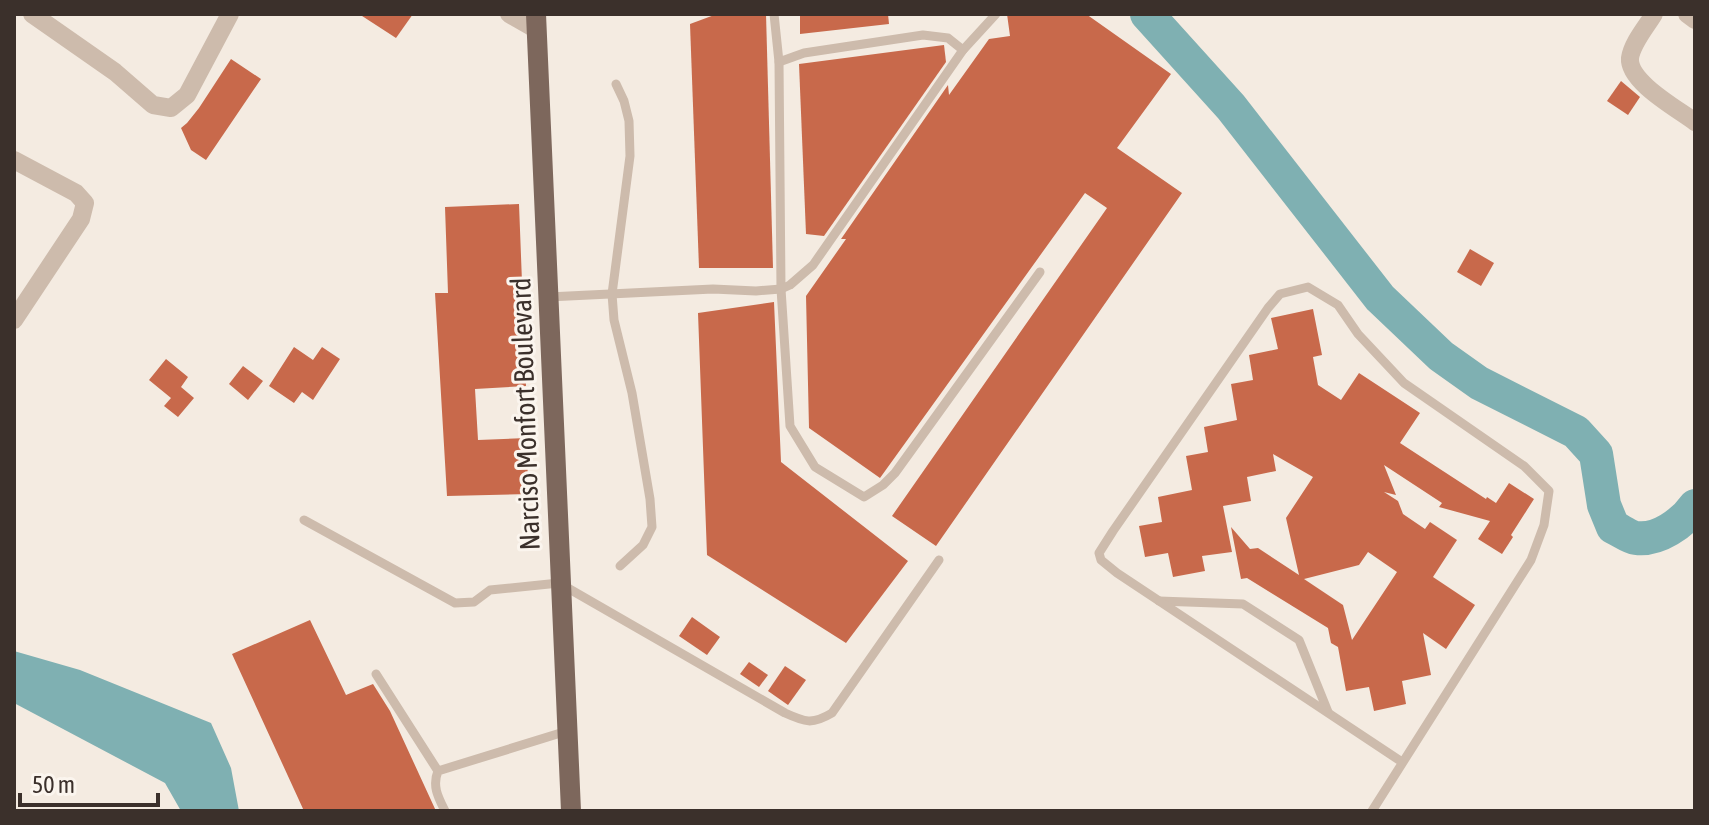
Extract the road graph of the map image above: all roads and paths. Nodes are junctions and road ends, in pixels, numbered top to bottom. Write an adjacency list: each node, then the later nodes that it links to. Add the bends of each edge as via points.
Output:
1 (32, 14): 2 (street, via 153,105 171,108 187,95)
2 (230, 14)
3 (509, 14): 9 (street)
4 (774, 14): 11 (lane)
5 (996, 14): 10 (lane)
6 (1654, 14): 13 (street, via 1630,58 1632,68 1641,82)
7 (1687, 14): 8 (street)
8 (1695, 20)
9 (536, 22): 18 (main road, Narciso Monfort Boulevard)
10 (963, 50): 11 (lane, via 948,38 923,35 804,53); 16 (lane, via 813,265)
11 (779, 62): 16 (lane)
12 (616, 84): 17 (lane, via 629,121 630,156)
13 (1695, 122)
14 (14, 160): 19 (street, via 85,203 81,219)
15 (1040, 272): 16 (lane, via 895,473 864,497 815,467 790,426)
16 (781, 289): 17 (lane)
17 (612, 294): 18 (lane); 22 (lane, via 652,527 643,545)
18 (548, 297): 23 (main road, Narciso Monfort Boulevard)
19 (14, 320)
20 (304, 520): 23 (lane, via 455,603 474,602 490,590)
21 (939, 560): 23 (lane, via 832,713 804,721)
22 (620, 566)
23 (559, 583): 27 (main road, Narciso Monfort Boulevard)
24 (1159, 601): 26 (lane); 26 (lane, via 1243,604 1299,640); 28 (lane, via 1117,573 1099,553 1268,308 1280,294 1308,287 1338,305 1404,383 1524,466 1549,491 1531,560)
25 (376, 674): 29 (lane)
26 (1328, 712): 28 (lane)
27 (567, 731): 29 (lane); 31 (main road, Narciso Monfort Boulevard)
28 (1402, 762): 32 (lane)
29 (438, 771): 30 (lane, via 434,781)
30 (445, 811)
31 (571, 811)
32 (1372, 811)

